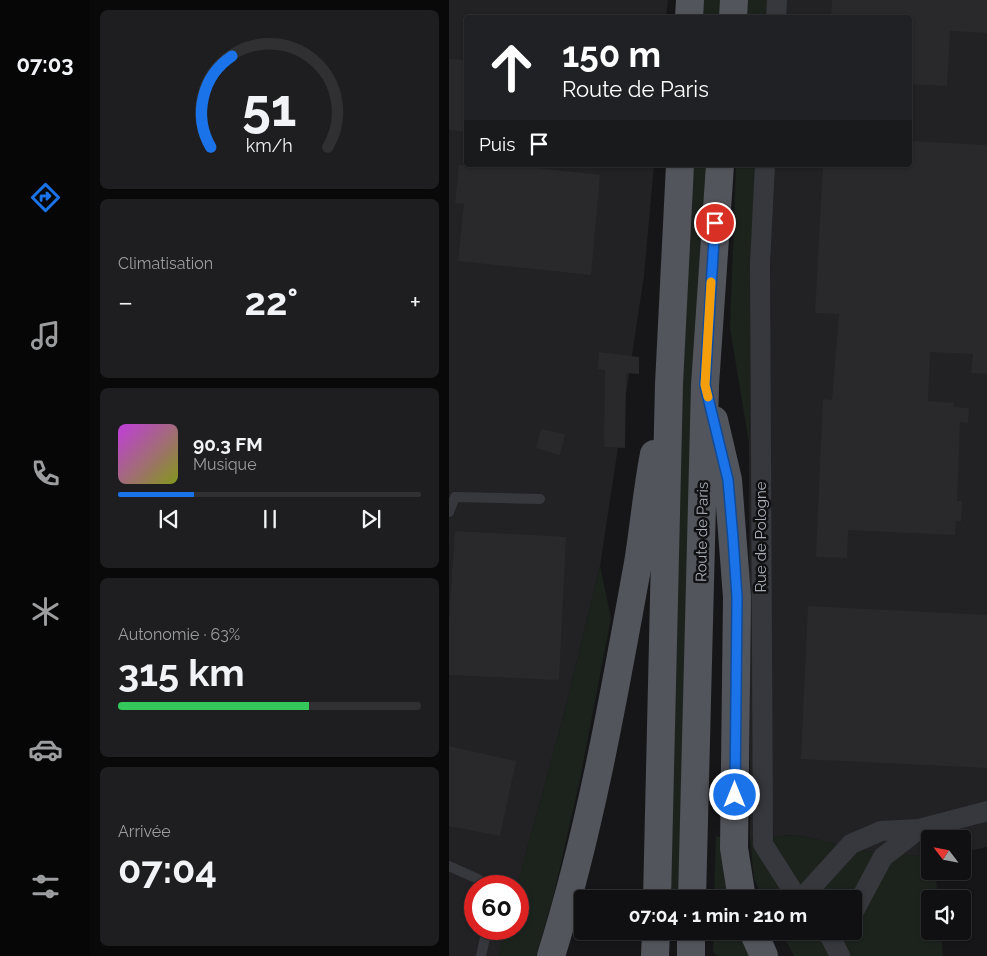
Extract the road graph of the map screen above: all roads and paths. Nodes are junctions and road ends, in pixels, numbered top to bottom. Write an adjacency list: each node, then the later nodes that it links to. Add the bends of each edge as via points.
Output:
1 (691, 0): 4 (main road)
2 (734, 0): 5 (main road)
3 (777, 0): 6 (street)
4 (689, 15)
5 (733, 15)
6 (776, 15)
7 (680, 167): 10 (main road)
8 (720, 167): 11 (main road, Route de Paris)
9 (765, 167): 21 (street, Rue de Pologne, via 760,263 763,844)
10 (669, 384): 18 (main road); 30 (main road, via 649,479 639,558 609,727)
11 (705, 385): 19 (main road, Route de Paris); 20 (main road, via 729,489 737,597 734,848)
12 (540, 499): 13 (lane, via 455,497)
13 (449, 512)
14 (987, 811): 15 (street)
15 (919, 829): 22 (street, via 881,831 851,844); 23 (street, via 883,857)
16 (449, 866): 17 (lane)
17 (469, 875)
18 (657, 890)
19 (692, 890)
20 (741, 890)
21 (793, 890)
22 (808, 890)
23 (862, 896)
24 (485, 940): 29 (lane)
25 (656, 940): 31 (main road)
26 (691, 940): 32 (main road)
27 (757, 940): 33 (main road)
28 (834, 940): 34 (street)
29 (481, 956)
30 (551, 956)
31 (655, 956)
32 (691, 956)
33 (764, 956)
34 (840, 956)

